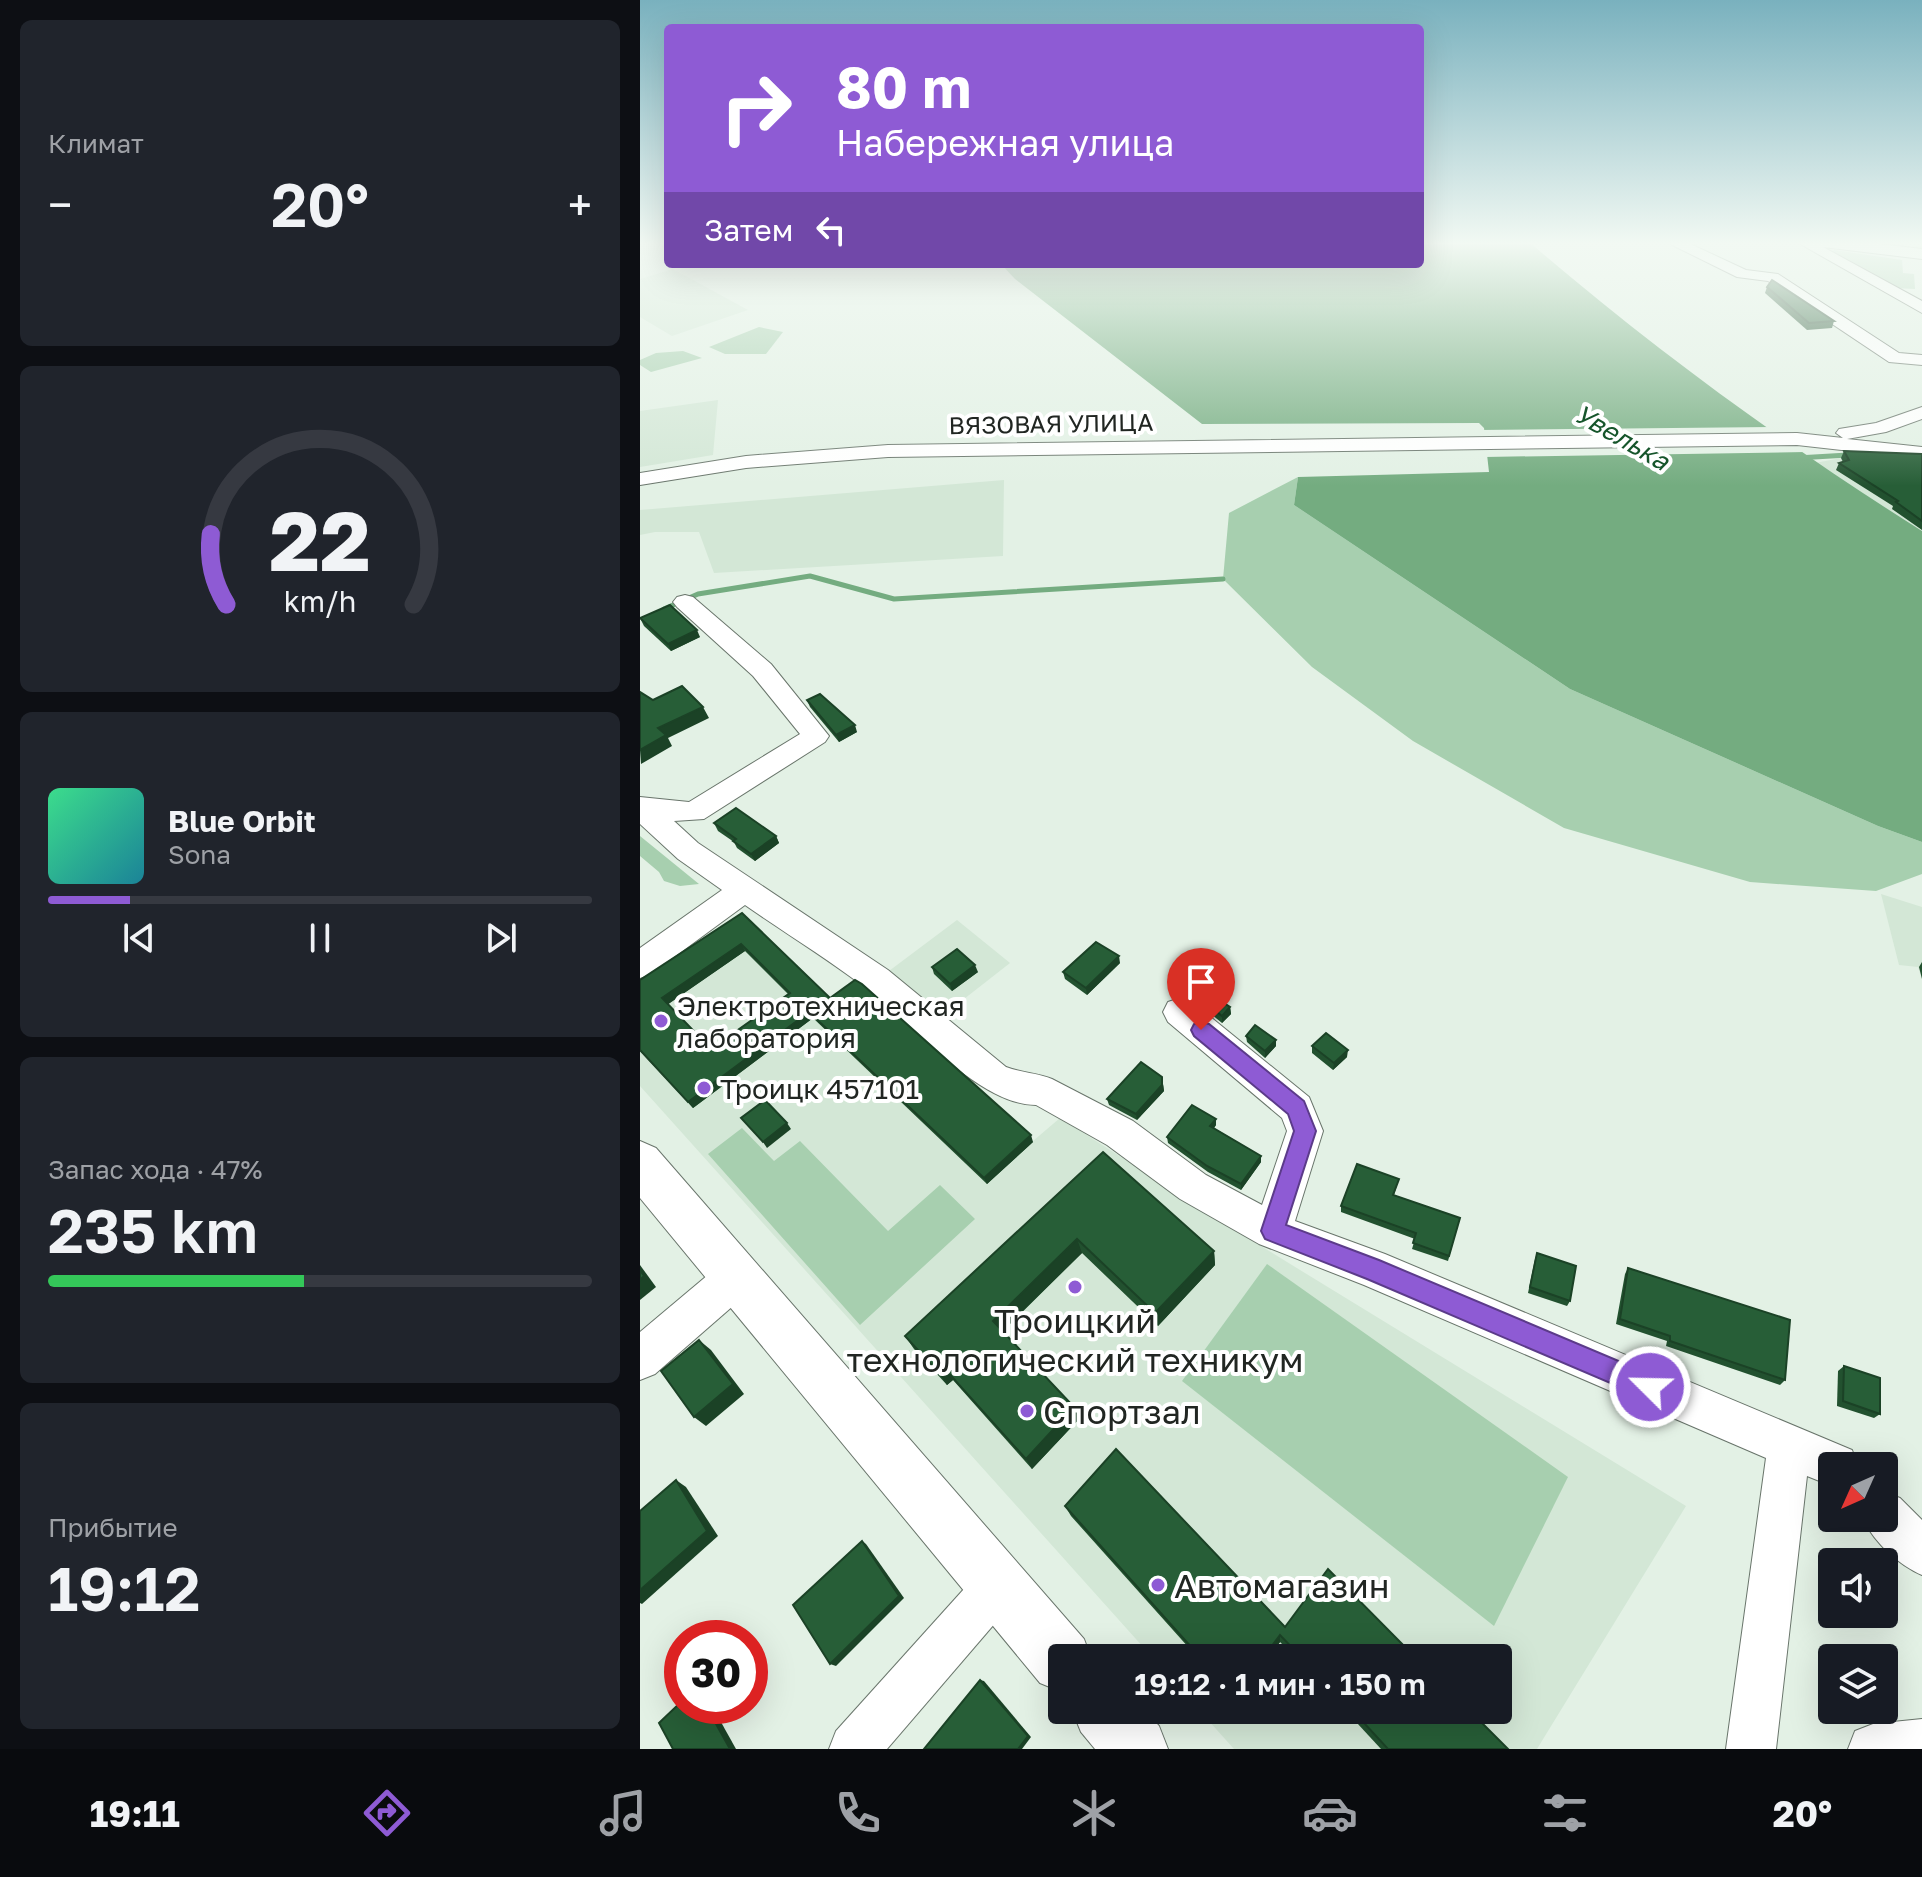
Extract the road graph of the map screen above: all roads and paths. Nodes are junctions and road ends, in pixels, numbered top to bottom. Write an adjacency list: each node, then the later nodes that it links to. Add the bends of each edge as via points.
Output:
1 (1841, 323): 2 (street, via 1891,356)
2 (1922, 360)
3 (1922, 413): 4 (street, via 1865,432)
4 (1797, 439): 5 (street); 6 (street, ВЯЗОВАЯ УЛИЦА, via 888,451 746,462)
5 (1922, 453)
6 (640, 479)
7 (685, 602): 9 (street, via 762,670 816,736)
8 (642, 808): 9 (street); 10 (street)
9 (694, 812): 10 (street)
10 (688, 851): 11 (street)
11 (744, 890): 12 (street); 15 (street, via 877,979 994,1078 1024,1090 1040,1090 1120,1133 1193,1187)
12 (640, 965)
13 (1180, 1012): 15 (street, via 1296,1108 1305,1131)
14 (640, 1163): 16 (main road)
15 (1273, 1231): 18 (street)
16 (735, 1278): 17 (street); 22 (main road)
17 (640, 1359)
18 (1789, 1446): 19 (street); 28 (street)
19 (1818, 1458)
20 (1898, 1528): 21 (street)
21 (1922, 1552)
22 (998, 1585): 23 (main road); 26 (street)
23 (1048, 1644)
24 (1115, 1724): 27 (main road)
25 (1922, 1744): 29 (street)
26 (854, 1749)
27 (1136, 1749)
28 (1751, 1749)
29 (1873, 1749)

